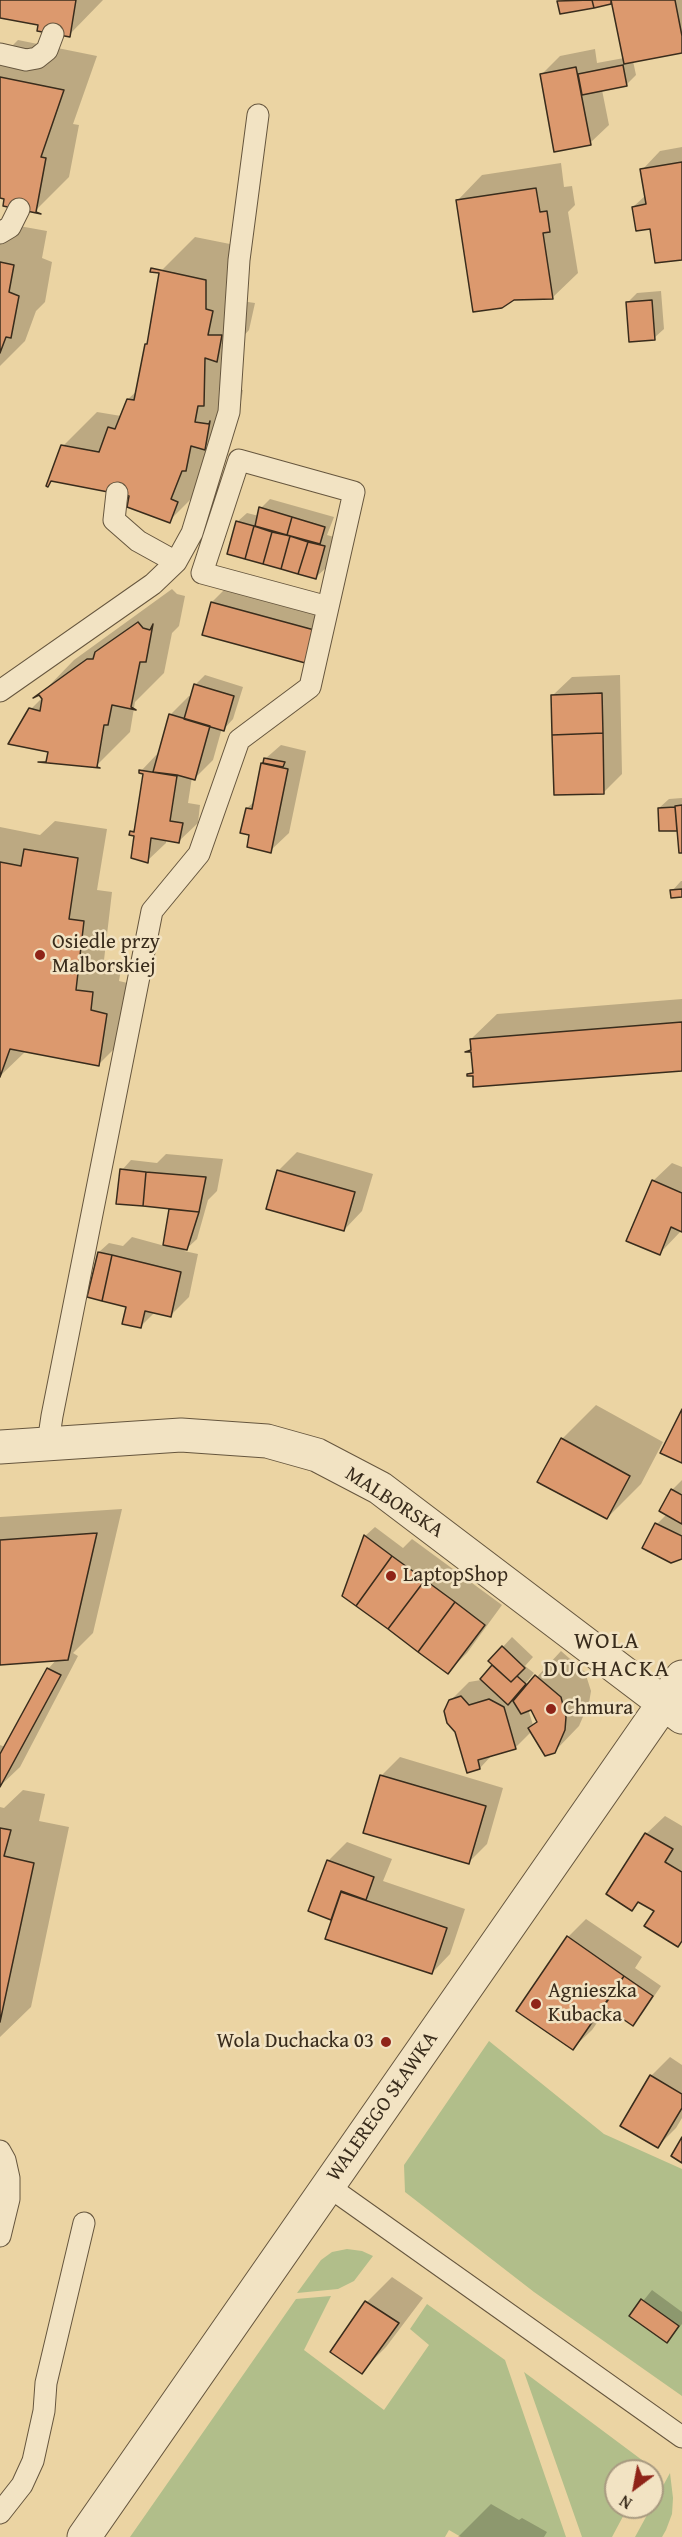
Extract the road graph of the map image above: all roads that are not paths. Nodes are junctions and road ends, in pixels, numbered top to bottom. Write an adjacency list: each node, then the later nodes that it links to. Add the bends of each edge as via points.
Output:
1 (53, 34): 2 (lane, via 46,50 37,58 26,60)
2 (0, 54)
3 (258, 115): 7 (lane, via 239,260 228,412 192,533)
4 (19, 209): 5 (lane, via 10,226)
5 (0, 233)
6 (117, 493): 7 (lane, via 114,520 138,542)
7 (176, 562): 9 (lane, via 153,584)
8 (328, 607): 8 (lane, via 354,492 239,460 202,573); 10 (lane, via 310,687 239,740 199,854 152,911)
9 (0, 691)
10 (48, 1443): 11 (street, MALBORSKA); 13 (street, MALBORSKA, via 181,1435 267,1441 317,1455 380,1488)
11 (0, 1447)
12 (682, 1677): 13 (street, WALEREGO SŁAWKA)
13 (673, 1711): 15 (street, WALEREGO SŁAWKA)
14 (0, 2151): 17 (lane, via 9,2178 9,2199)
15 (328, 2186): 18 (lane); 20 (street, WALEREGO SŁAWKA)
16 (84, 2223): 19 (lane, via 46,2383 33,2461 22,2485)
17 (0, 2236)
18 (682, 2437)
19 (0, 2513)
20 (84, 2537)

